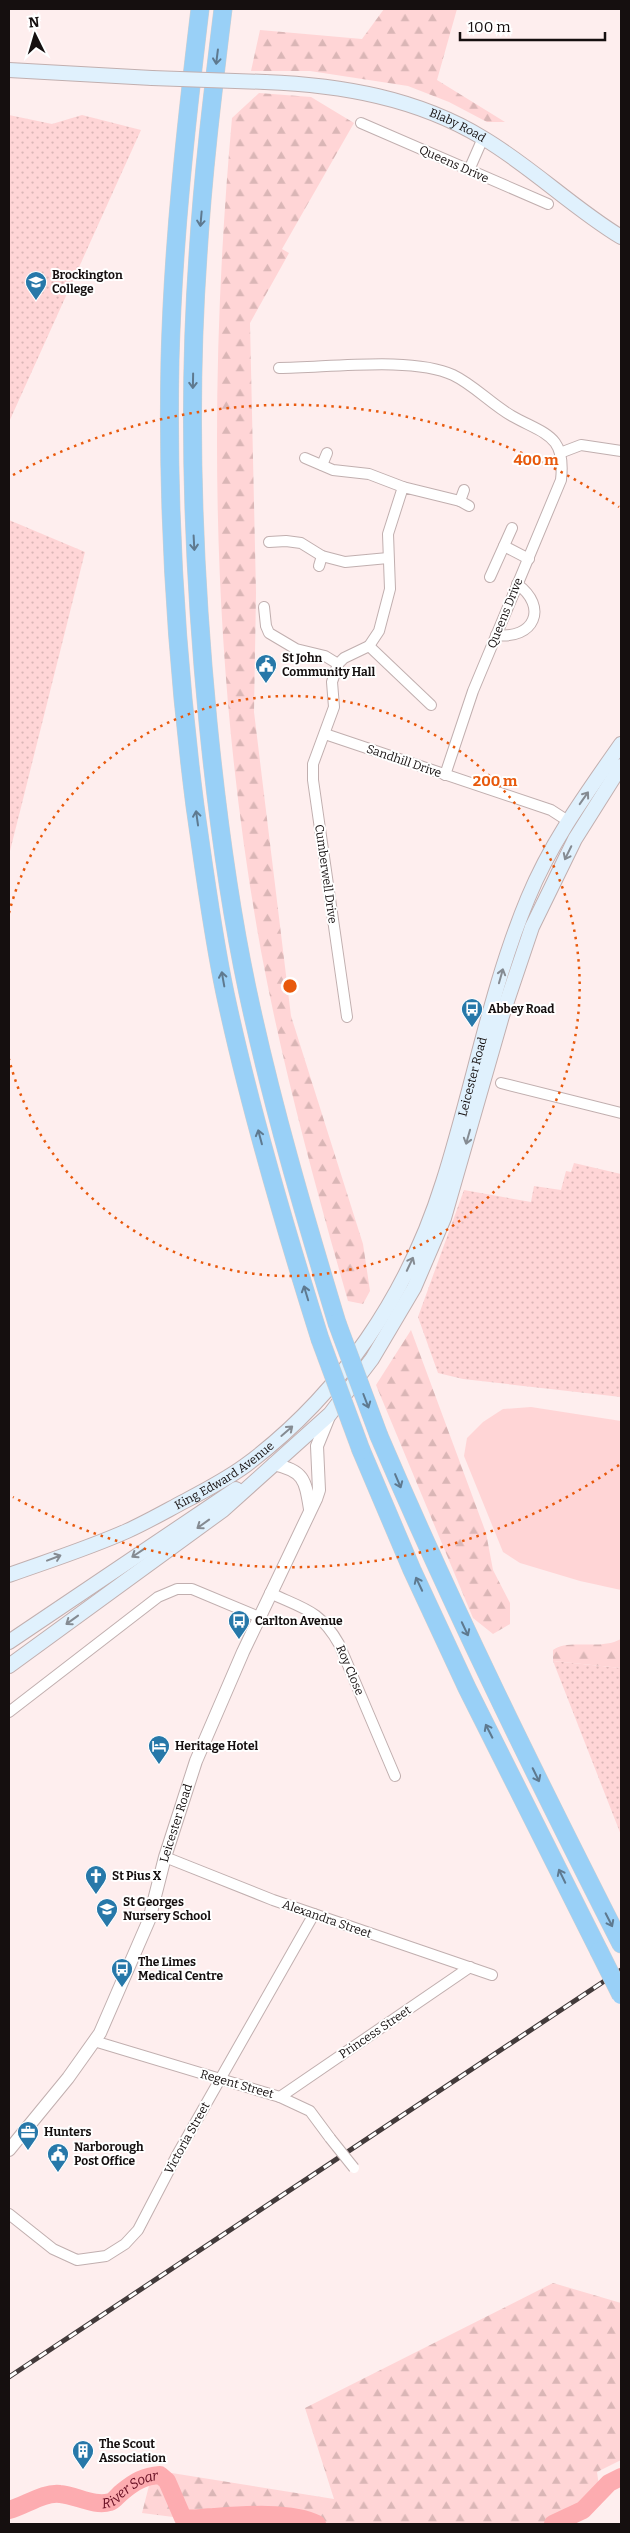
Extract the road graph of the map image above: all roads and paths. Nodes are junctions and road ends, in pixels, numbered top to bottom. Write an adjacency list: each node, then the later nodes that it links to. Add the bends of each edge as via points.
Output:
1 (200, 9): 54 (highway, one-way to 1, bridge, via 467,1688 361,1450 320,1340 267,1164 224,990 185,728 172,536 170,359 180,199)
2 (223, 9): 51 (highway, one-way to 51, bridge, via 205,166 193,351 193,529 214,775 247,991 278,1118 337,1322 379,1436 491,1685)
3 (9, 70): 5 (main road, Blaby Road, bridge, via 312,84 402,102)
4 (361, 123): 6 (street, Queens Drive)
5 (483, 138): 6 (street); 8 (main road, Blaby Road)
6 (469, 170): 7 (street, Queens Drive)
7 (548, 204)
8 (621, 237)
9 (279, 368): 12 (street, via 404,365 434,368 453,375 511,415 547,434)
10 (621, 451): 12 (street, via 581,445)
11 (327, 453): 14 (street)
12 (560, 453): 21 (street, Queens Drive, via 564,460 562,480)
13 (305, 458): 14 (street)
14 (322, 465): 15 (street, via 333,470 369,474)
15 (402, 487): 16 (street, via 465,504); 20 (street, via 388,534)
16 (464, 490)
17 (512, 528): 19 (street)
18 (269, 542): 20 (street, via 301,543 321,561)
19 (504, 546): 21 (street); 22 (street)
20 (388, 558): 26 (street, via 390,589 379,631)
21 (528, 559): 23 (street, Queens Drive)
22 (490, 577)
23 (517, 584): 25 (street, Queens Drive); 25 (street, via 531,599 531,625 520,633)
24 (264, 607): 27 (street, via 269,632 296,649 325,656)
25 (496, 635): 32 (street, Queens Drive, via 472,691)
26 (369, 646): 27 (street); 28 (street)
27 (338, 664): 29 (street, Cumberwell Drive, via 332,682 334,707)
28 (431, 705)
29 (325, 734): 32 (street, Sandhill Drive); 34 (street, Cumberwell Drive, via 313,764 313,780)
30 (621, 744): 33 (main road, Leicester Road, one-way to 30)
31 (621, 766): 38 (main road, Leicester Road, one-way to 38, via 575,839 532,927 502,1016 444,1218)
32 (444, 775): 33 (street, Sandhill Drive, via 551,810)
33 (568, 821): 37 (main road, Leicester Road, one-way to 33, via 434,1211 506,958 528,899)
34 (347, 1017)
35 (501, 1083): 36 (street)
36 (621, 1113)
37 (387, 1307): 42 (main road, King Edward Avenue, one-way to 37, via 127,1531 245,1466 324,1396 359,1352)
38 (396, 1321): 39 (main road, King Edward Avenue)
39 (330, 1414): 40 (main road, King Edward Avenue); 41 (street, Leicester Road, via 318,1446 319,1490)
40 (270, 1467): 41 (street, via 292,1469 299,1476 308,1491); 45 (main road, King Edward Avenue, one-way to 45); 46 (main road, King Edward Avenue, one-way to 46, via 223,1510)
41 (310, 1509): 43 (street, Leicester Road)
42 (9, 1575)
43 (270, 1594): 44 (street, Leicester Road); 48 (street, Roy Close, via 312,1612 330,1627)
44 (259, 1617): 47 (street, via 200,1591 177,1589 158,1597); 49 (street, Leicester Road, via 196,1761)
45 (10, 1636): 46 (main road)
46 (9, 1665)
47 (9, 1712)
48 (395, 1776)
49 (165, 1857): 50 (street, Alexandra Street); 55 (street, Leicester Road, via 149,1920)
50 (314, 1914): 52 (street, Alexandra Street); 56 (street, Victoria Street)
51 (620, 1942)
52 (470, 1967): 53 (street, Alexandra Street); 57 (street, Princess Street)
53 (492, 1975)
54 (621, 1994)
55 (94, 2040): 56 (street, Regent Street); 58 (street, Leicester Road)
56 (221, 2080): 57 (street, Regent Street); 60 (street, Victoria Street, via 138,2230 113,2252 77,2260 53,2249)
57 (280, 2097): 59 (street, Regent Street, bridge, via 310,2111)
58 (9, 2150)
59 (354, 2168)
60 (9, 2214)

